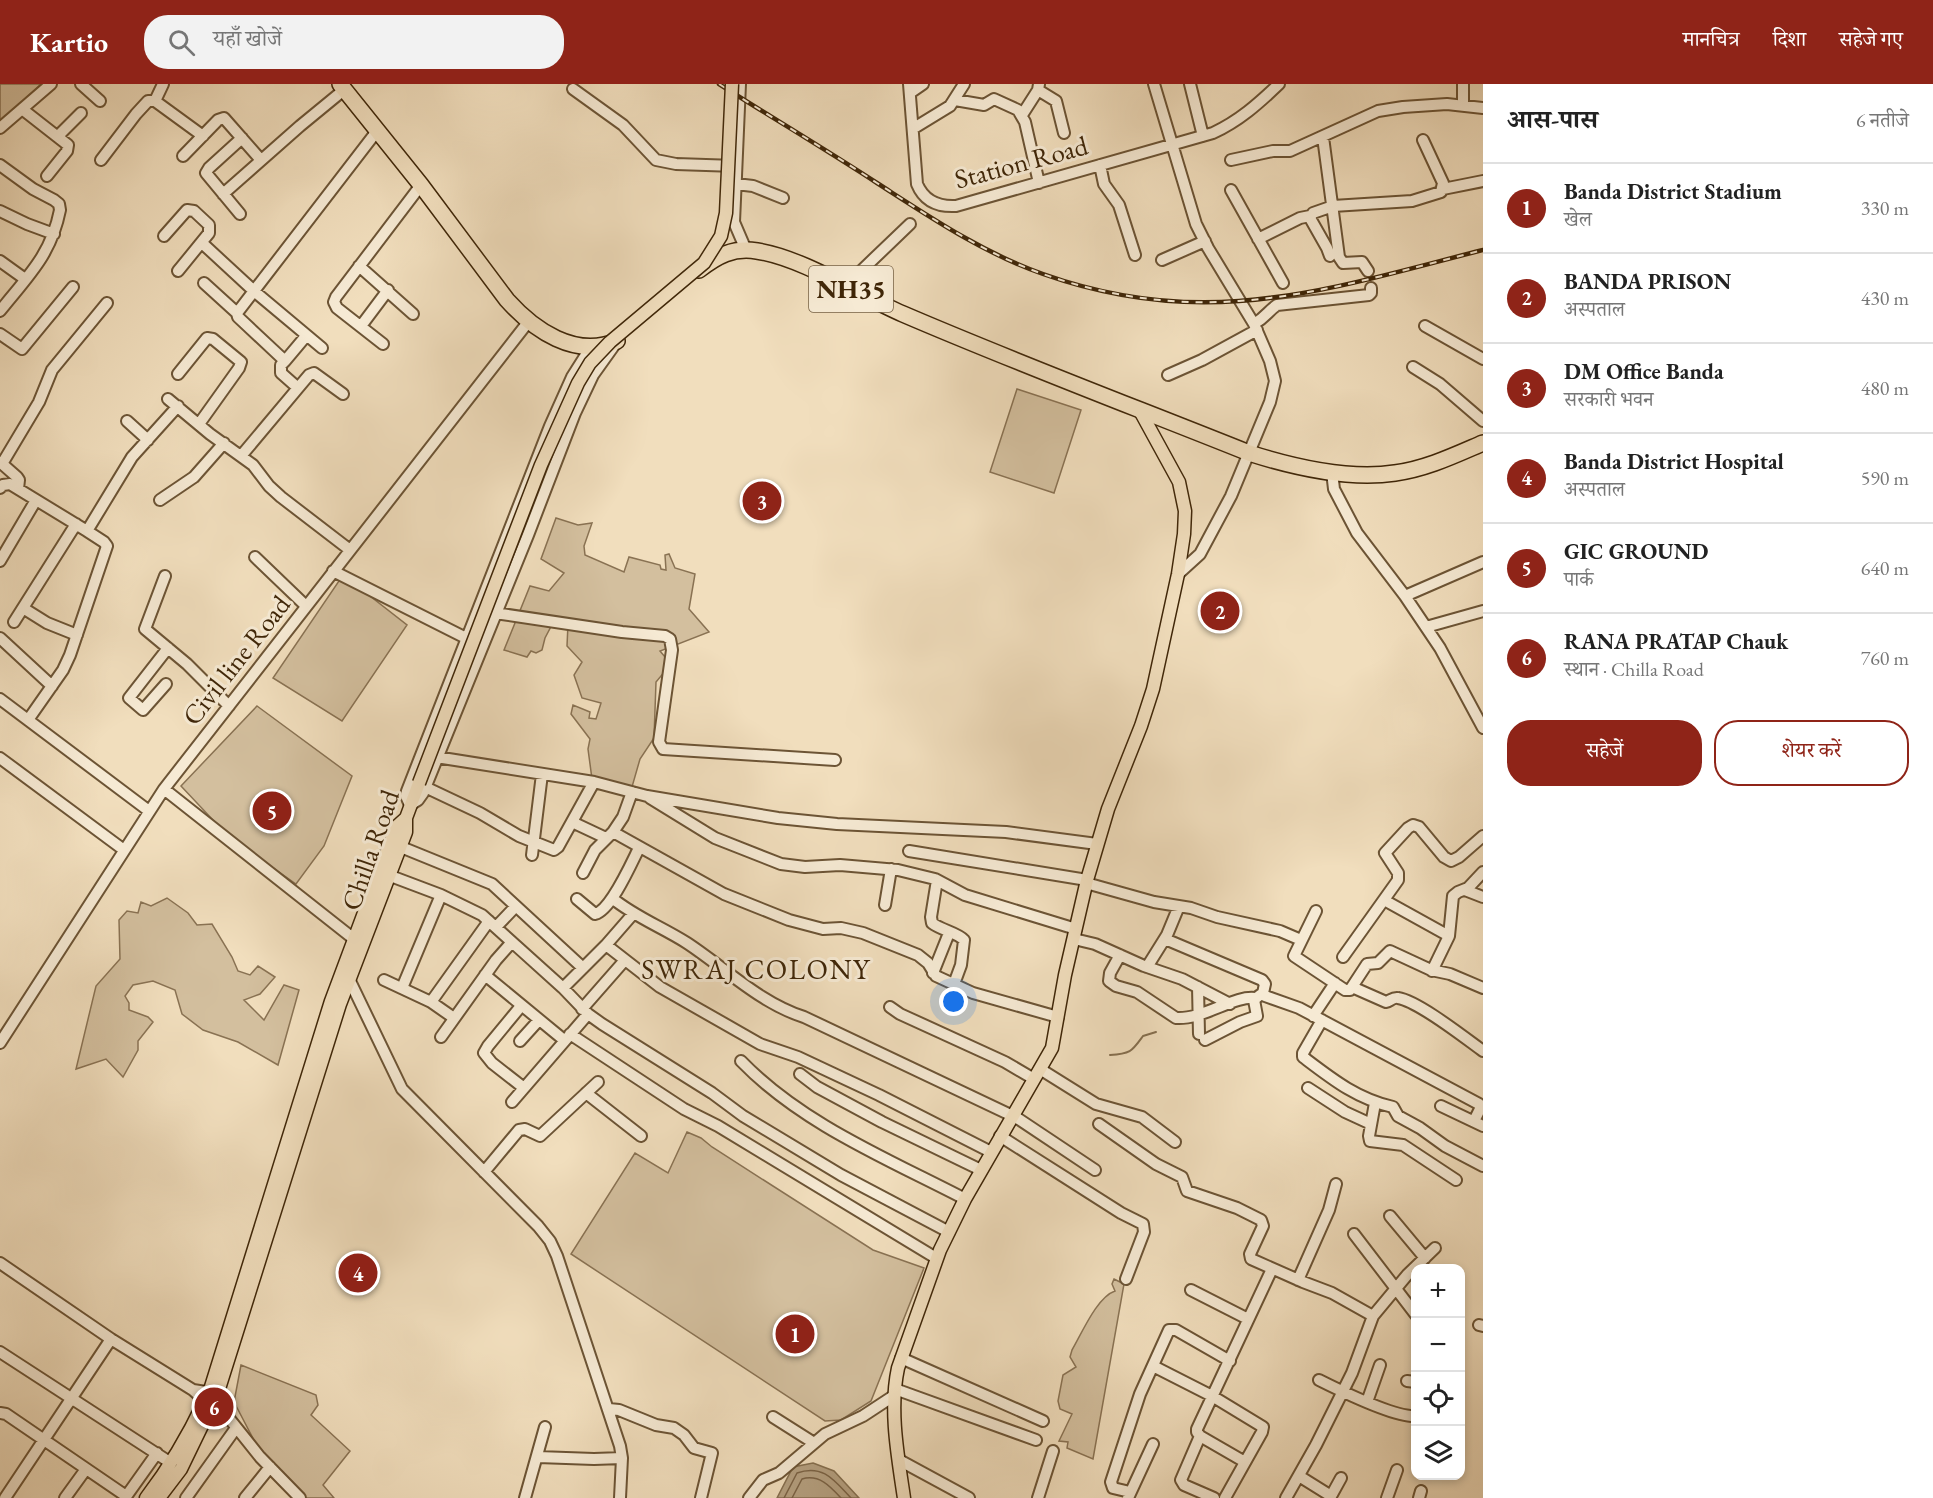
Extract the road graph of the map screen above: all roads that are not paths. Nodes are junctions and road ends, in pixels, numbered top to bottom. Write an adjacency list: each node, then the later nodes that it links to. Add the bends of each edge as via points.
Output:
1 (51, 84): 21 (street)
2 (81, 84): 17 (street)
3 (163, 84): 18 (street)
4 (732, 84): 87 (main road, bridge, via 726,213 721,236 704,263)
5 (740, 84): 41 (street)
6 (923, 84): 14 (street)
7 (964, 84): 16 (street)
8 (1154, 84): 34 (street)
9 (1190, 84): 30 (street)
10 (1279, 84): 30 (street, Station Road, via 1230,126)
11 (1463, 84): 19 (street)
12 (342, 87): 26 (highway, NH35); 37 (street)
13 (1039, 87): 23 (street); 27 (street, via 1056,101)
14 (910, 88): 25 (street, Station Road)
15 (573, 89): 41 (street, via 624,125 656,160)
16 (955, 100): 23 (street, via 984,105 994,99); 25 (street)
17 (100, 101)
18 (155, 101): 28 (street); 36 (street, via 148,101 136,114)
19 (1463, 106): 20 (street); 31 (street, via 1378,111)
20 (1483, 108)
21 (22, 109): 24 (street); 29 (street)
22 (81, 112): 29 (street)
23 (1022, 115): 44 (street)
24 (0, 128)
25 (914, 128): 44 (street, Station Road, via 917,184 926,198 938,205 956,206)
26 (377, 131): 46 (highway, NH35); 76 (street)
27 (1064, 133)
28 (203, 135): 32 (street, via 224,118); 35 (street)
29 (58, 136): 42 (street, via 69,148)
30 (1203, 136): 34 (street, Station Road)
31 (1323, 137): 38 (street, via 1286,152); 51 (street)
32 (242, 138): 37 (street); 49 (street, via 206,170)
33 (1423, 140): 47 (street)
34 (1173, 145): 40 (street, Station Road); 59 (street)
35 (183, 156)
36 (101, 160)
37 (261, 160): 49 (street)
38 (1230, 160)
39 (0, 165): 56 (street, via 58,204)
40 (1100, 165): 44 (street, Station Road); 62 (street, via 1104,184 1119,205)
41 (736, 166): 45 (street)
42 (47, 176)
43 (1483, 181): 47 (street)
44 (1039, 183)
45 (735, 184): 50 (street, via 753,186); 61 (street, via 734,222)
46 (421, 185): 66 (street); 81 (highway, NH35, via 507,300)
47 (1443, 189): 51 (street, via 1412,201)
48 (1231, 190): 58 (street)
49 (223, 194): 53 (street)
50 (783, 198)
51 (1333, 206): 54 (street); 68 (street, via 1341,261 1362,262)
52 (0, 211): 56 (street)
53 (240, 214)
54 (1310, 216): 58 (street); 63 (street)
55 (910, 224): 74 (street, via 862,270)
56 (54, 234): 69 (street, via 43,258)
57 (164, 236): 60 (street, via 190,209 209,225)
58 (1258, 239): 71 (street)
59 (1205, 242): 64 (street); 84 (street)
60 (202, 243): 67 (street); 76 (street)
61 (746, 250): 74 (highway, NH35, via 795,263); 87 (highway, NH35, via 723,253 712,260)
62 (1135, 255)
63 (1330, 256)
64 (1162, 260)
65 (0, 261): 69 (street)
66 (359, 266): 75 (street); 82 (street, via 334,302)
67 (178, 271)
68 (1368, 272)
69 (25, 279): 78 (street)
70 (204, 283): 79 (street)
71 (1283, 283)
72 (73, 287): 85 (street, via 22,349)
73 (1371, 288): 84 (street, via 1369,295 1277,305)
74 (849, 289): 100 (highway, NH35)
75 (388, 290): 80 (street); 82 (street)
76 (254, 291): 79 (street); 86 (street)
77 (107, 303): 109 (street, via 52,370 39,402)
78 (0, 310)
79 (237, 313): 92 (street)
80 (413, 314)
81 (529, 321): 89 (highway, NH35, via 562,341); 117 (street, Civil line Road)
82 (361, 326): 88 (street)
83 (1425, 326): 91 (street)
84 (1255, 327): 95 (street, via 1202,360); 107 (street, via 1275,381)
85 (0, 334)
86 (306, 336): 90 (street); 92 (street)
87 (614, 341): 89 (highway, NH35); 128 (street, via 575,413); 146 (main road, Chilla Road, bridge, via 590,363 578,383 541,465)
88 (383, 344)
89 (591, 347): 133 (street, via 572,377 550,426)
90 (321, 348)
91 (1483, 359)
92 (285, 361): 96 (street, via 281,373)
93 (1413, 367): 101 (street)
94 (178, 374): 103 (street, via 207,338 241,362)
95 (1168, 375)
96 (298, 388): 97 (street, via 314,373); 108 (street)
97 (343, 394)
98 (168, 399): 99 (street)
99 (178, 406): 103 (street); 104 (street)
100 (1139, 409): 107 (highway, NH35); 122 (main road, via 1169,460 1183,497 1184,534)
101 (1481, 415)
102 (127, 421): 104 (street)
103 (199, 424): 105 (street)
104 (148, 440): 116 (street, via 124,468)
105 (224, 443): 108 (street); 114 (street, via 194,477)
106 (1483, 443): 110 (highway, NH35, via 1395,474)
107 (1249, 453): 110 (highway, NH35); 122 (street, via 1200,554)
108 (241, 456): 117 (street, via 281,497)
109 (1, 463): 112 (street, via 19,480)
110 (1332, 472): 124 (street, via 1334,489 1357,533)
111 (0, 488): 112 (street, via 6,484)
112 (18, 489): 113 (street)
113 (36, 500): 115 (street); 119 (street)
114 (160, 500)
115 (76, 524): 116 (street); 126 (street)
116 (87, 531): 131 (street, via 107,546)
117 (350, 550): 121 (street, Civil line Road)
118 (255, 557): 125 (street)
119 (0, 561)
120 (1483, 562): 124 (street)
121 (333, 571): 125 (street, Civil line Road); 133 (street)
122 (1178, 574): 157 (main road, via 1153,688)
123 (165, 576): 134 (street, via 145,629)
124 (1405, 596): 130 (street)
125 (306, 606): 138 (street, Civil line Road)
126 (23, 608): 129 (street); 131 (street)
127 (1483, 611): 130 (street)
128 (495, 613): 141 (street); 143 (street, via 670,639 672,650 659,742 663,749)
129 (14, 622)
130 (1426, 627): 140 (street)
131 (77, 635): 136 (street)
132 (0, 638): 136 (street)
133 (466, 638): 150 (street, via 407,791)
134 (168, 648): 135 (street, via 129,698 142,710); 138 (street)
135 (166, 684)
136 (52, 686): 139 (street)
137 (0, 699): 139 (street)
138 (229, 706): 147 (street, Civil line Road)
139 (28, 720): 151 (street)
140 (1483, 728)
141 (436, 757): 144 (street); 146 (street)
142 (0, 758): 160 (street)
143 (835, 760)
144 (542, 774): 145 (street); 156 (street)
145 (594, 782): 148 (street); 153 (street)
146 (422, 785): 150 (main road, Chilla Road); 156 (street)
147 (164, 789): 151 (street, Civil line Road); 186 (street)
148 (632, 792): 149 (street); 154 (street, via 623,817)
149 (647, 796): 157 (street, via 837,824 1006,832); 163 (street, via 715,838 781,864)
150 (410, 805): 152 (main road, Chilla Road)
151 (149, 811): 160 (street, Civil line Road)
152 (406, 818): 158 (main road, Chilla Road); 186 (main road, via 396,827)
153 (572, 822): 154 (street); 156 (street, via 557,849)
154 (609, 835): 159 (street); 165 (street, via 595,850)
155 (1483, 836): 174 (street, via 1451,861 1419,827 1408,828 1384,853 1399,877)
156 (534, 841): 162 (street)
157 (1097, 844): 168 (main road)
158 (401, 847): 166 (main road, Chilla Road); 176 (street, via 492,884)
159 (639, 848): 171 (street); 195 (street, via 724,894 789,920 823,929 848,929 918,955)
160 (124, 850): 220 (street, Civil line Road)
161 (909, 851): 168 (street)
162 (532, 855)
163 (891, 869): 167 (street); 175 (street)
164 (1483, 872): 169 (street)
165 (583, 873)
166 (388, 874): 170 (street); 186 (main road, Chilla Road)
167 (938, 880): 181 (street, via 931,920); 182 (street, via 965,895)
168 (1087, 881): 177 (street); 182 (main road)
169 (1464, 890): 172 (street); 183 (street, via 1453,896)
170 (441, 895): 180 (street, via 472,909); 203 (street)
171 (612, 897): 173 (street, via 597,914); 179 (street)
172 (1483, 897)
173 (577, 899)
174 (1384, 900): 183 (street); 190 (street)
175 (885, 905)
176 (516, 906): 180 (street); 193 (street)
177 (1179, 906): 184 (street); 185 (street, via 1280,931)
178 (1316, 911): 185 (street)
179 (633, 914): 188 (street); 232 (street, via 688,944 784,1010)
180 (492, 924): 187 (street); 207 (street)
181 (949, 933): 195 (street); 200 (street, via 964,940)
182 (1075, 934): 189 (street); 213 (main road)
183 (1449, 936): 194 (street)
184 (1165, 939): 192 (street); 206 (street, via 1262,980 1265,984)
185 (1301, 940): 199 (street, via 1294,953 1296,958)
186 (358, 942): 197 (main road, Chilla Road); 248 (main road, via 331,1001)
187 (512, 942): 196 (street); 204 (street)
188 (606, 945): 191 (street); 193 (street)
189 (1120, 955): 192 (street); 212 (street, via 1110,973 1112,984 1137,992 1176,1018)
190 (1343, 957)
191 (625, 960): 211 (street); 239 (street, via 679,999 760,1044 879,1095)
192 (1147, 967): 201 (street)
193 (583, 968): 204 (street)
194 (1432, 971): 202 (street, via 1390,951 1378,963 1367,964); 205 (street)
195 (933, 973): 200 (street)
196 (485, 975): 209 (street); 214 (street)
197 (349, 979): 243 (street, via 402,1089); 248 (main road, Chilla Road)
198 (384, 980): 203 (street)
199 (1335, 983): 202 (street, via 1348,991); 215 (street)
200 (954, 984): 213 (street)
201 (1198, 987): 208 (street); 212 (street)
202 (1352, 987): 221 (street, via 1386,1002 1402,999)
203 (402, 988): 207 (street)
204 (563, 988): 211 (street)
205 (1483, 988)
206 (1259, 996): 208 (street); 212 (street, via 1257,1016 1202,1037); 215 (street, via 1296,1006)
207 (431, 1002): 214 (street)
208 (1230, 1004): 212 (street)
209 (521, 1006): 216 (street); 226 (street, via 484,1053)
210 (890, 1007): 224 (street)
211 (585, 1011): 218 (street); 249 (street, via 743,1116 841,1175)
212 (1197, 1015)
213 (1058, 1017): 224 (main road, via 1054,1043)
214 (454, 1018): 217 (street)
215 (1317, 1018): 230 (street, via 1303,1057 1342,1087); 233 (street, via 1479,1104)
216 (539, 1020): 218 (street); 219 (street)
217 (441, 1037)
218 (567, 1037): 226 (street); 252 (street)
219 (520, 1041)
220 (0, 1043)
221 (1483, 1051)
222 (741, 1061): 246 (street, via 771,1090 828,1127)
223 (800, 1074): 241 (street, via 816,1087)
224 (1037, 1074): 232 (main road); 238 (street, via 1096,1104 1142,1117)
225 (598, 1082): 228 (street)
226 (524, 1088): 229 (street)
227 (1308, 1088): 235 (street)
228 (586, 1093): 236 (street); 243 (street, via 540,1136 525,1128 519,1130)
229 (512, 1102)
230 (1375, 1103): 235 (street); 240 (street, via 1393,1107 1398,1116)
231 (1441, 1106): 233 (street)
232 (1012, 1115): 237 (main road); 242 (street)
233 (1479, 1123)
234 (1099, 1124): 255 (street, via 1156,1164 1182,1177 1187,1191 1261,1220 1263,1226 1250,1257)
235 (1371, 1124): 244 (street, via 1372,1142 1403,1145)
236 (641, 1136)
237 (1000, 1136): 239 (main road); 256 (street, via 1143,1224 1144,1232)
238 (1175, 1142)
239 (991, 1152): 241 (main road)
240 (1483, 1166)
241 (981, 1170): 246 (main road)
242 (1095, 1170)
243 (484, 1172): 276 (street, via 550,1241)
244 (1456, 1180)
245 (1335, 1184): 257 (street, via 1328,1214)
246 (965, 1199): 249 (main road)
247 (1389, 1216): 253 (street)
248 (267, 1221): 274 (main road)
249 (949, 1232): 252 (main road)
250 (1354, 1234): 258 (street)
251 (1435, 1248): 253 (street)
252 (936, 1258): 265 (main road)
253 (1425, 1258): 258 (street)
254 (0, 1263): 263 (street)
255 (1272, 1269): 257 (street); 262 (street)
256 (1126, 1279)
257 (1298, 1280): 261 (street)
258 (1396, 1287): 260 (street); 261 (street)
259 (1191, 1290): 262 (street)
260 (1411, 1308)
261 (1373, 1316): 271 (street)
262 (1248, 1319): 266 (street)
263 (111, 1339): 273 (street); 274 (street)
264 (0, 1352): 273 (street)
265 (901, 1358): 270 (main road); 280 (street)
266 (1230, 1361): 268 (street, via 1172,1329); 272 (street)
267 (1380, 1365): 275 (street)
268 (1153, 1366): 272 (street); 300 (street, via 1111,1482 1113,1488)
269 (1319, 1380): 271 (street)
270 (895, 1392): 284 (street); 286 (street, via 863,1416); 292 (main road)
271 (1343, 1392): 275 (street); 298 (street)
272 (1212, 1396): 283 (street, via 1197,1429); 294 (street, via 1263,1427)
273 (73, 1398): 285 (street); 289 (street)
274 (210, 1399): 282 (street); 293 (main road); 306 (main road, via 181,1469)
275 (1367, 1402): 278 (street)
276 (609, 1409): 291 (street); 312 (street, via 674,1428 694,1448 712,1453)
277 (0, 1413): 285 (street)
278 (1411, 1416)
279 (773, 1417): 286 (street)
280 (1043, 1421)
281 (545, 1427): 290 (street)
282 (236, 1428): 295 (street); 307 (street)
283 (1200, 1436): 294 (street); 317 (street, via 1182,1483)
284 (1036, 1440)
285 (44, 1441): 296 (street); 303 (street)
286 (813, 1443): 313 (street, via 779,1473 762,1480)
287 (1153, 1444): 300 (street)
288 (1053, 1451): 316 (street)
289 (157, 1453): 293 (street); 301 (street)
290 (538, 1457): 291 (street); 310 (street)
291 (622, 1458): 311 (street)
292 (899, 1460): 314 (main road); 315 (street)
293 (171, 1462): 305 (main road)
294 (1245, 1462): 318 (street)
295 (270, 1467): 308 (street); 309 (street)
296 (86, 1469): 301 (street); 304 (street)
297 (1397, 1470): 320 (street)
298 (1299, 1476): 302 (street); 319 (street)
299 (1341, 1478): 302 (street)
300 (1129, 1495)
301 (125, 1497)
302 (1330, 1497)
303 (5, 1498)
304 (65, 1498)
305 (146, 1498)
306 (159, 1498)
307 (186, 1498)
308 (245, 1498)
309 (300, 1498)
310 (525, 1498)
311 (620, 1498)
312 (700, 1498)
313 (749, 1498)
314 (904, 1498)
315 (969, 1498)
316 (1038, 1498)
317 (1214, 1498)
318 (1225, 1498)
319 (1286, 1498)
320 (1387, 1498)

